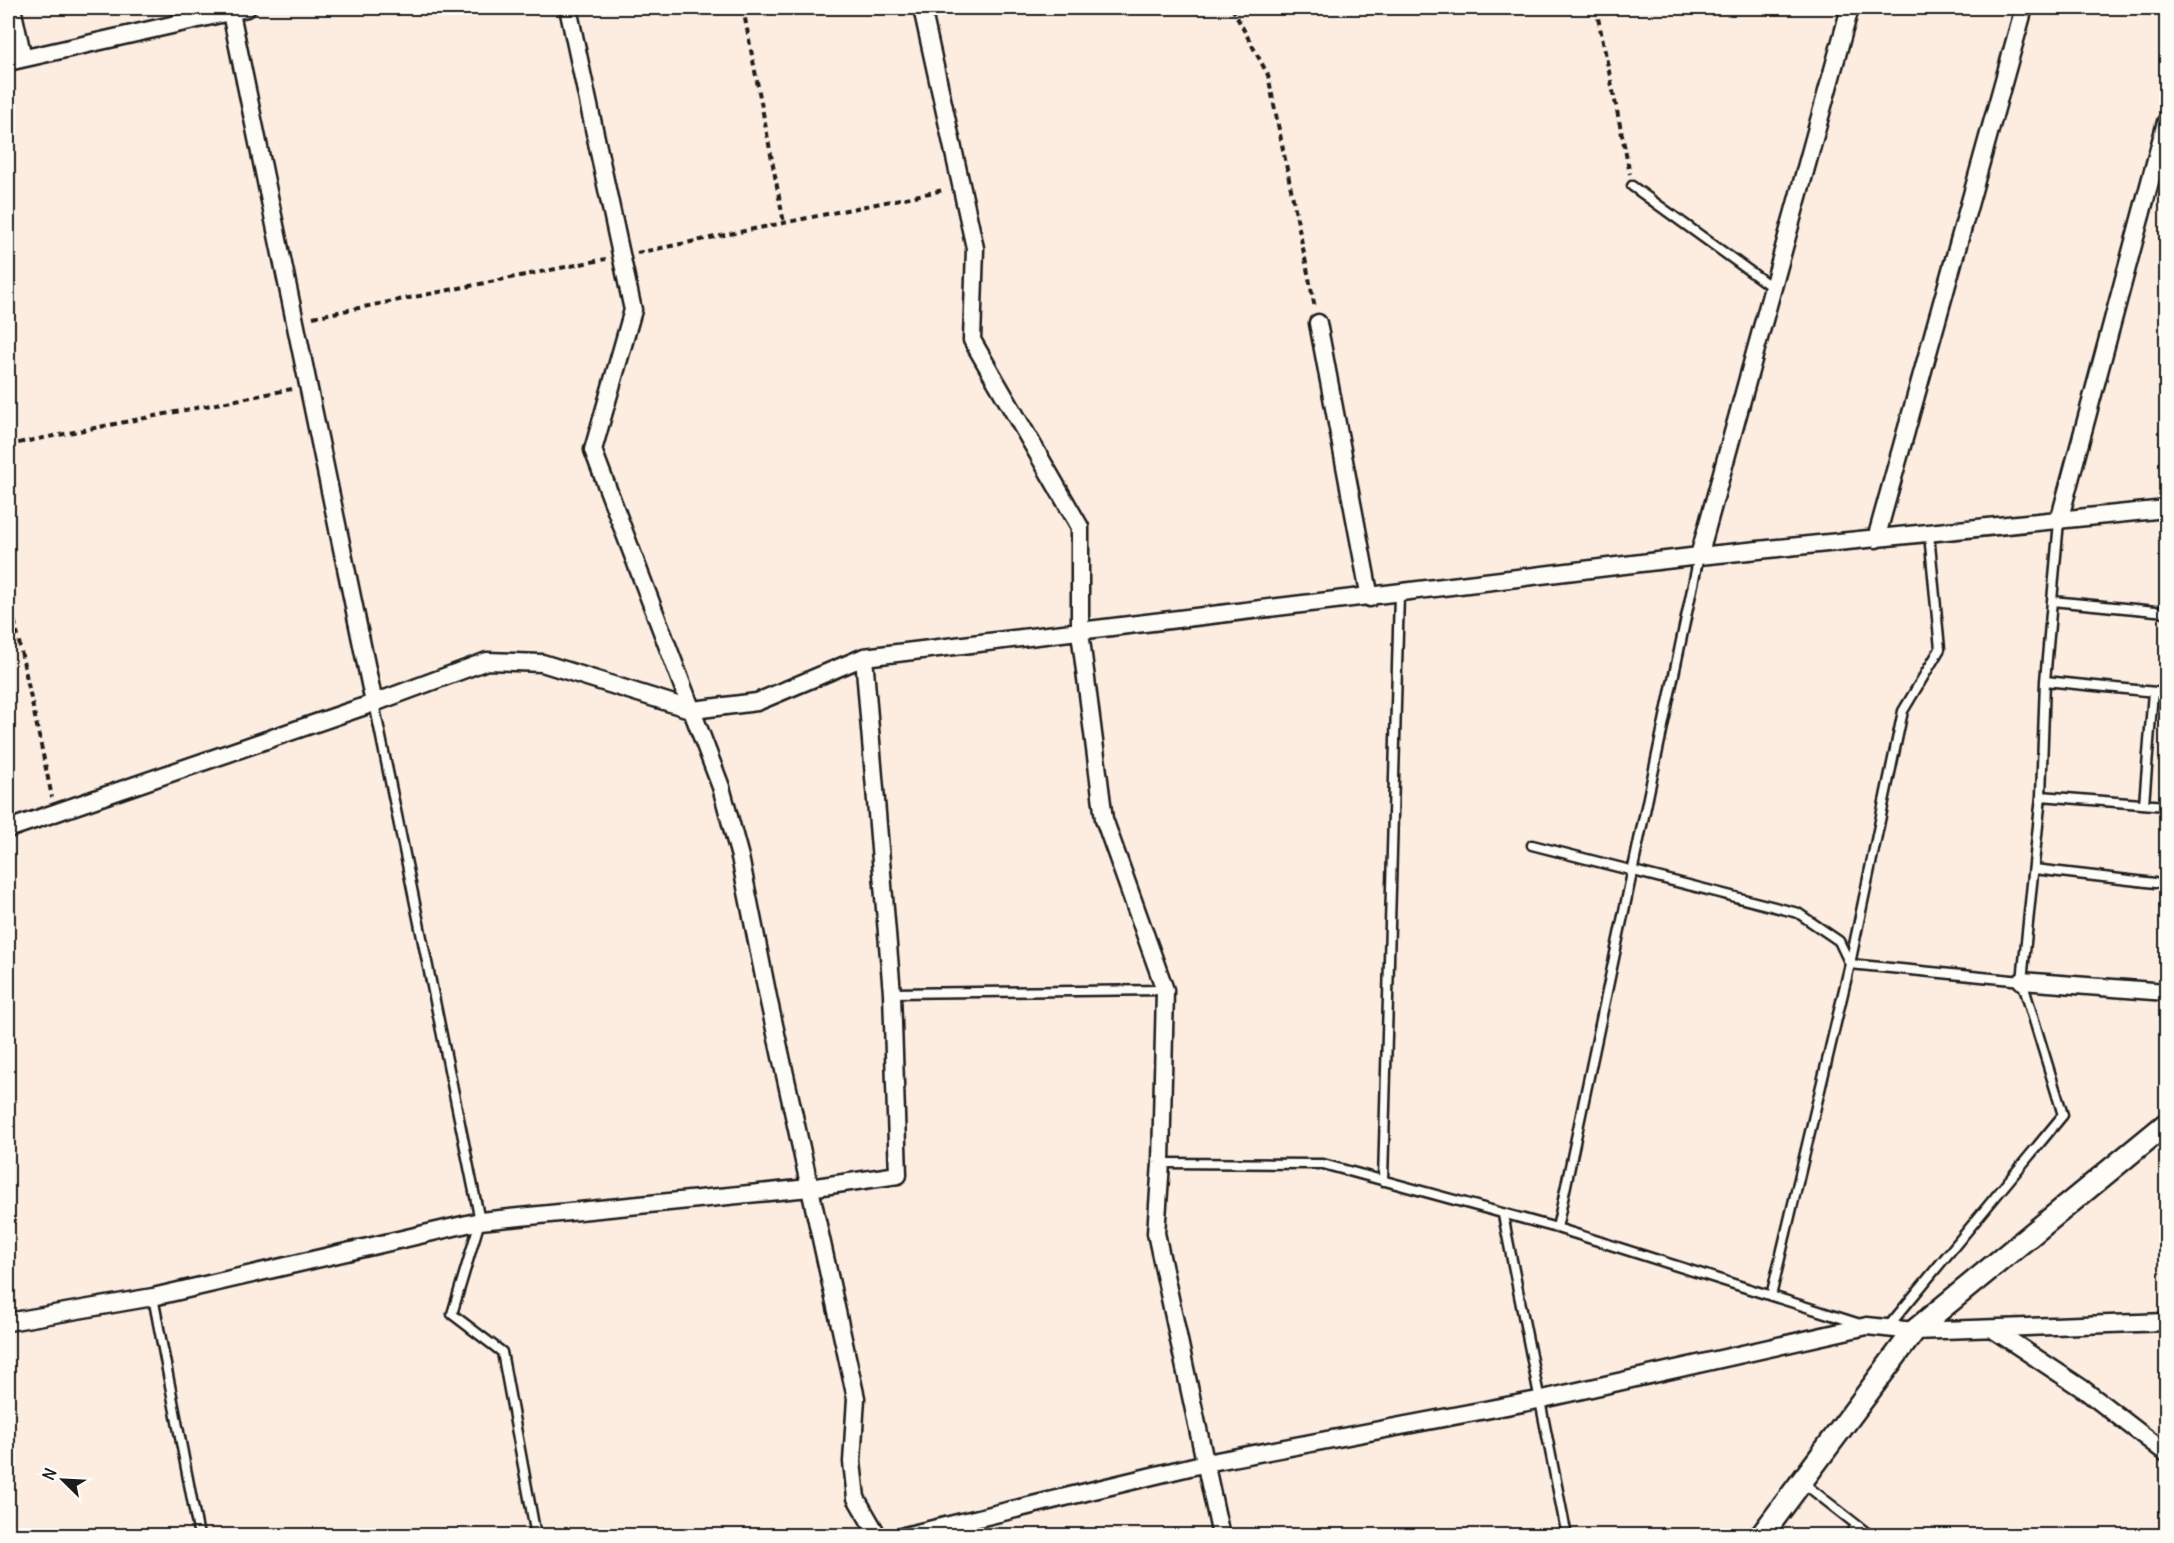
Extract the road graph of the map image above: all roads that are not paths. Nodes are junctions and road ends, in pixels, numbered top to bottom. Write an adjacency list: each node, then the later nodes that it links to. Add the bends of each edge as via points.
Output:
1 (12, 8): 7 (street)
2 (235, 8): 7 (street); 26 (street)
3 (568, 8): 27 (street, via 633,310 593,450)
4 (922, 8): 21 (street, via 975,248 972,340 1080,527)
5 (1850, 8): 10 (street)
6 (2024, 8): 15 (street)
7 (15, 60)
8 (2166, 122): 13 (street)
9 (1632, 186): 10 (lane)
10 (1773, 288): 16 (street)
11 (1318, 323): 18 (street)
12 (2166, 509): 13 (street)
13 (2059, 521): 14 (street); 19 (lane)
14 (1929, 534): 15 (street); 36 (lane, via 1940,649 1903,711)
15 (1876, 539): 16 (street)
16 (1699, 556): 17 (street); 34 (lane)
17 (1400, 594): 18 (street); 43 (lane)
18 (1370, 598): 21 (street)
19 (2052, 601): 20 (lane); 23 (lane)
20 (2166, 612)
21 (1080, 632): 22 (street); 38 (street, via 1104,819)
22 (864, 657): 27 (street, via 757,702); 40 (street)
23 (2045, 681): 24 (lane); 28 (lane)
24 (2153, 692): 25 (lane); 29 (lane)
25 (2166, 693)
26 (374, 703): 27 (street, via 487,661 542,663); 31 (street); 46 (lane)
27 (693, 710): 44 (street, via 721,787 740,857)
28 (2041, 796): 29 (lane); 33 (lane)
29 (2144, 804): 30 (lane)
30 (2166, 806)
31 (8, 829)
32 (1532, 845): 34 (lane)
33 (2034, 869): 35 (lane); 37 (lane)
34 (1632, 871): 36 (lane, via 1798,913 1839,941); 47 (lane)
35 (2156, 883)
36 (1850, 964): 37 (lane); 48 (lane)
37 (2022, 981): 39 (street); 53 (lane, via 2063,1114)
38 (1165, 990): 40 (lane); 42 (street)
39 (2166, 992)
40 (892, 993): 44 (street, via 898,1175)
41 (2166, 1124): 55 (street)
42 (1161, 1163): 43 (lane, via 1323,1164); 58 (street, via 1156,1233)
43 (1383, 1181): 45 (lane)
44 (809, 1188): 46 (street); 63 (street, via 856,1398 852,1462 856,1498)
45 (1503, 1215): 47 (lane); 56 (lane)
46 (480, 1221): 49 (street); 62 (lane, via 452,1314 502,1352)
47 (1557, 1228): 48 (lane)
48 (1771, 1296): 52 (lane)
49 (153, 1297): 50 (street); 61 (lane)
50 (8, 1322)
51 (2166, 1322): 54 (street)
52 (1867, 1326): 53 (street); 56 (street)
53 (1887, 1328): 55 (street)
54 (1994, 1330): 55 (street); 57 (street, via 2083,1389)
55 (1914, 1331): 59 (street)
56 (1538, 1400): 58 (street); 66 (lane)
57 (2166, 1453)
58 (1206, 1463): 64 (street); 65 (street)
59 (1802, 1482): 60 (lane); 67 (street)
60 (1856, 1526): 68 (lane); 69 (lane)
61 (199, 1536)
62 (536, 1536)
63 (878, 1536)
64 (903, 1536)
65 (1221, 1536)
66 (1567, 1536)
67 (1761, 1536)
68 (1849, 1536)
69 (1871, 1536)

